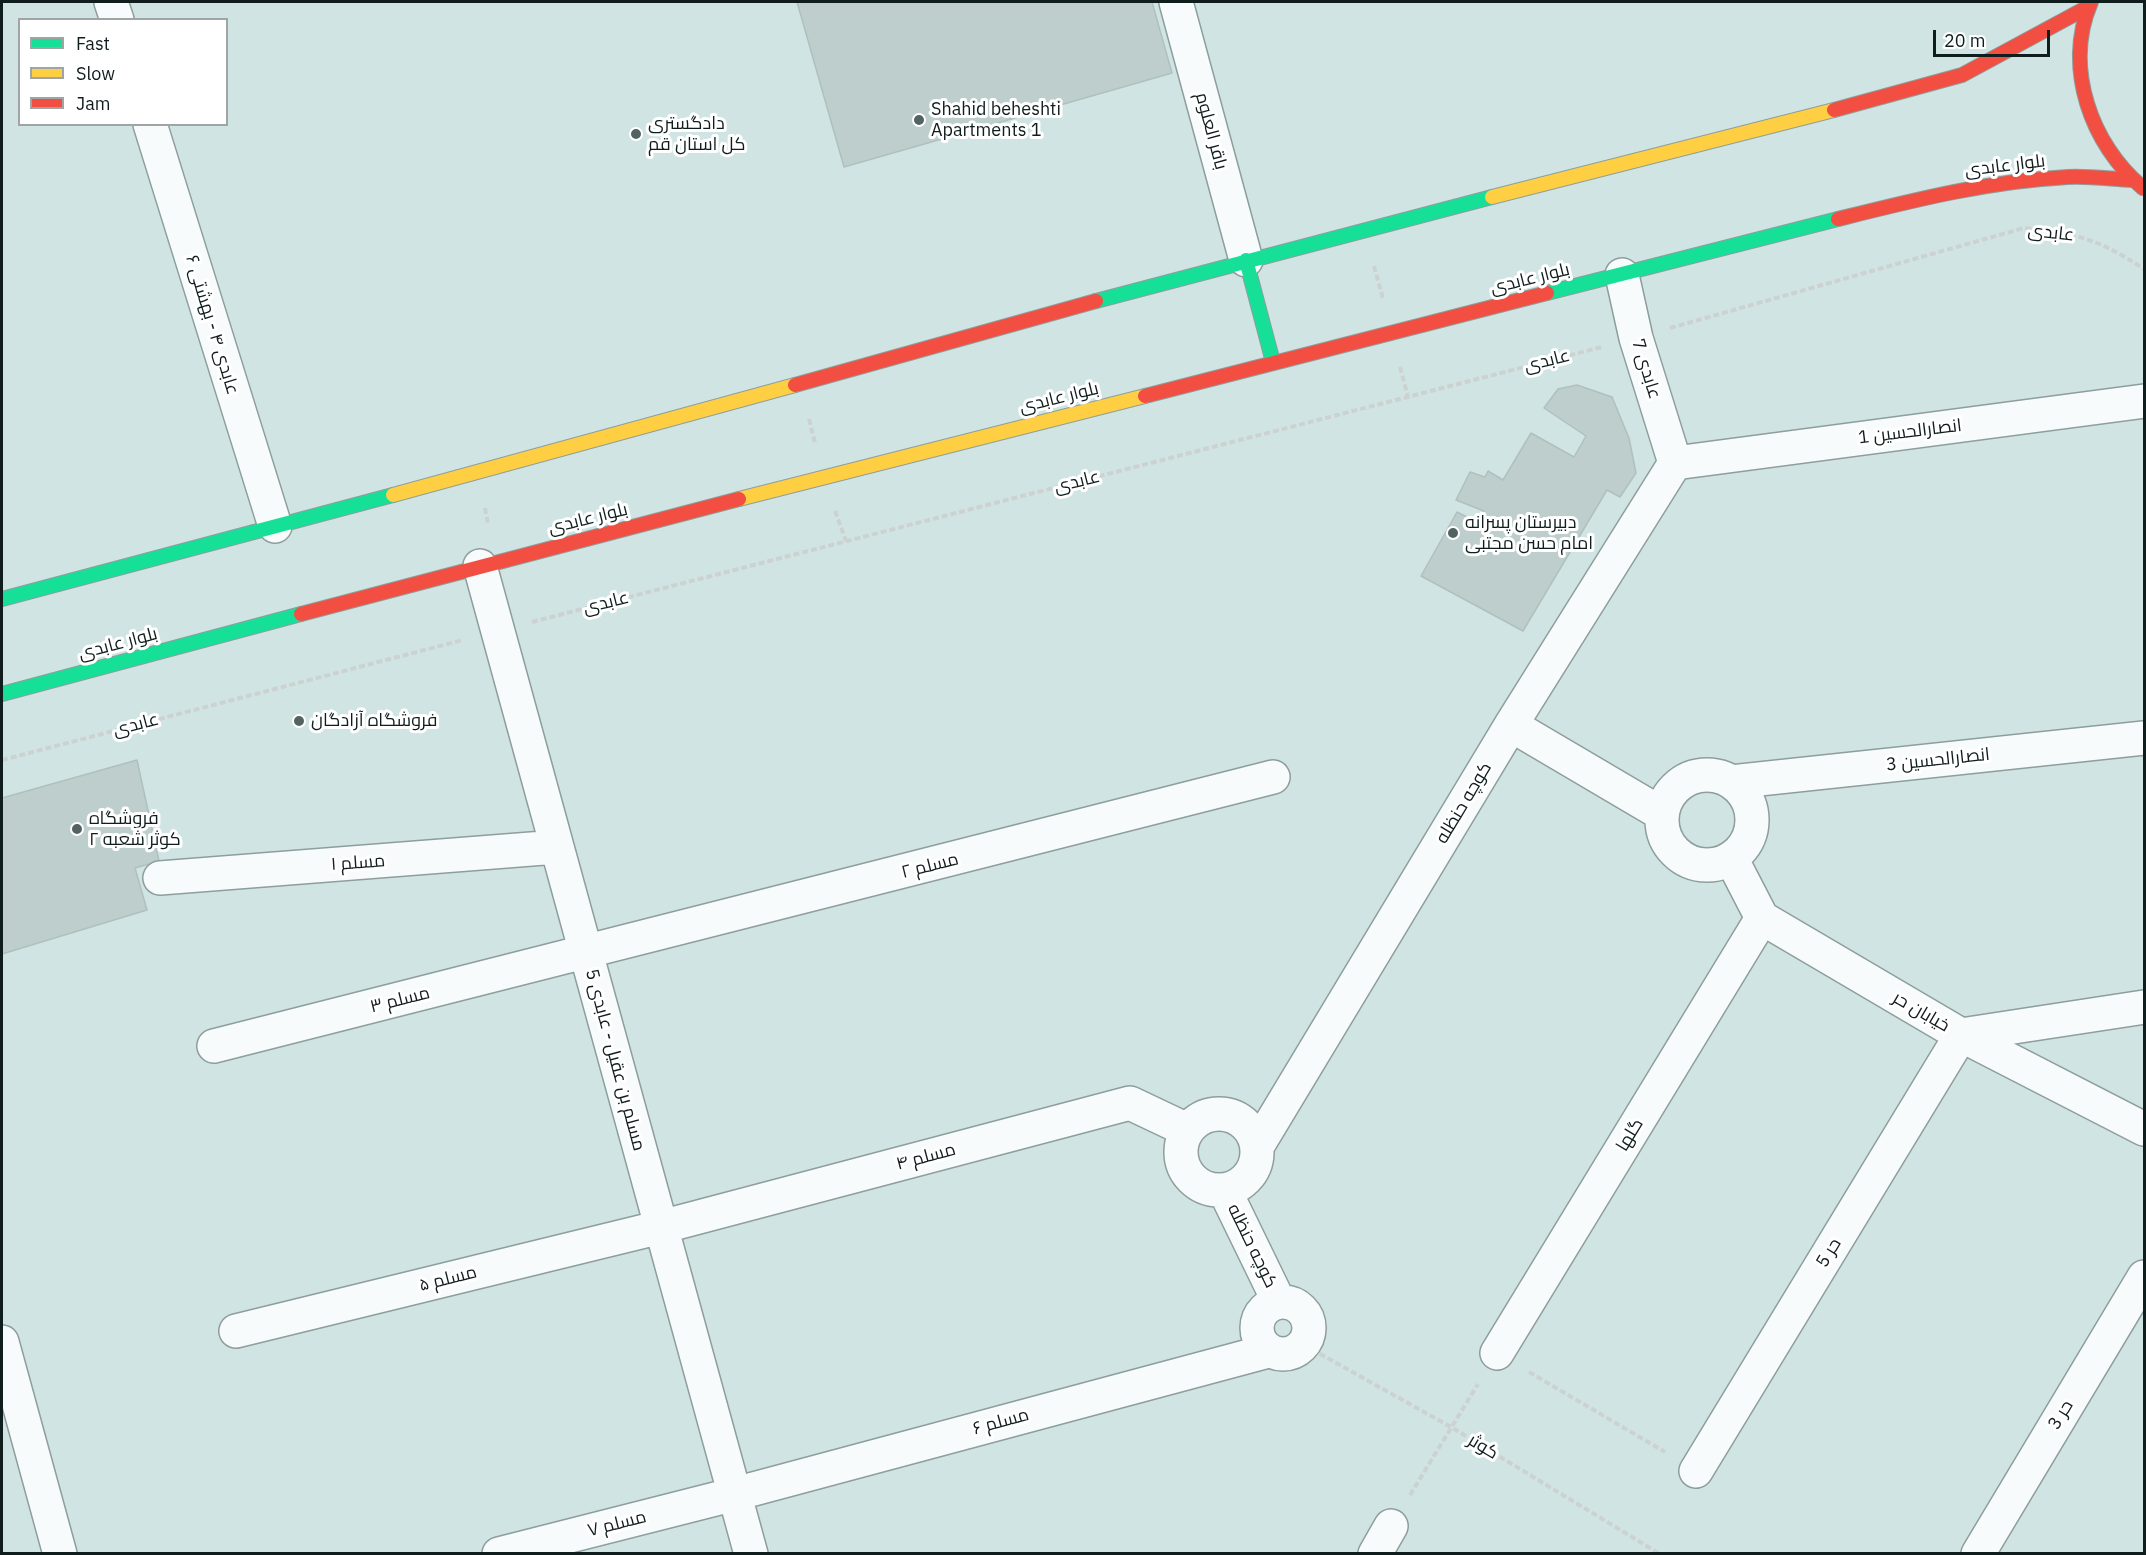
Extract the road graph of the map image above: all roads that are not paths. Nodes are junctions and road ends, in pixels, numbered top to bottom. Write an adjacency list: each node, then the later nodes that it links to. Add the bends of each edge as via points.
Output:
1 (111, 2): 4 (street)
2 (1176, 2): 8 (street, باقر العلوم)
3 (2090, 4): 6 (main road, via 2080,53 2085,100 2103,144); 8 (main road, via 1952,78)
4 (116, 18)
5 (151, 126): 13 (street, عابدی ۴ - بهشتی ۶)
6 (2132, 180): 7 (main road); 9 (main road, بلوار عابدی, via 2070,177 2000,183 1940,194)
7 (2145, 189)
8 (1246, 260): 10 (main road); 13 (main road)
9 (1622, 274): 10 (main road, بلوار عابدی); 12 (street, عابدی 7, via 1636,338)
10 (1273, 362): 14 (main road, بلوار عابدی)
11 (2145, 401): 12 (street, انصارالحسین 1)
12 (1675, 463): 17 (street, کوچه حنظله)
13 (275, 526): 15 (main road)
14 (488, 563): 16 (main road, بلوار عابدی); 22 (street, مسلم بن عقیل - عابدی 5, via 497,631)
15 (2, 599)
16 (2, 694)
17 (1511, 725): 21 (street); 32 (street, کوچه حنظله)
18 (2145, 738): 20 (street, انصارالحسین 3)
19 (1274, 777): 26 (street, مسلم ۲)
20 (1731, 782): 21 (street, via 1717,776 1688,779 1666,800); 23 (street, via 1749,805 1751,820 1746,841)
21 (1662, 814): 23 (street, via 1662,829 1668,842 1689,862 1718,864)
22 (557, 847): 24 (street, مسلم ۱); 26 (street, مسلم بن عقیل - عابدی 5)
23 (1731, 858): 25 (street)
24 (160, 878)
25 (1762, 918): 28 (street, خیابان حر); 40 (street, گلها)
26 (586, 954): 29 (street, مسلم ۳); 34 (street, مسلم بن عقیل - عابدی 5)
27 (2145, 1007): 28 (street)
28 (1961, 1035): 31 (street, خیابان حر); 41 (street, حر 5)
29 (214, 1046)
30 (1187, 1130): 32 (street, via 1200,1118 1218,1113 1237,1117 1250,1129); 33 (street, via 1180,1147 1182,1164 1192,1180 1207,1190); 34 (street, مسلم ۴, via 1130,1103)
31 (2145, 1130)
32 (1258, 1145): 33 (street, via 1256,1166 1244,1182)
33 (1225, 1191): 36 (street, کوچه حنظله)
34 (661, 1227): 37 (street, مسلم ۵); 42 (street, مسلم بن عقیل - عابدی 5)
35 (2145, 1277): 46 (street, حر 3)
36 (1279, 1302): 39 (street, via 1267,1306 1256,1329); 39 (street, via 1292,1303 1303,1310 1310,1334 1293,1353)
37 (236, 1331)
38 (2, 1342): 43 (street)
39 (1268, 1351): 42 (street, مسلم ۶)
40 (1497, 1353)
41 (1696, 1471)
42 (735, 1494): 44 (street, مسلم ۷); 45 (street, مسلم بن عقیل - عابدی 5)
43 (60, 1554)
44 (499, 1554)
45 (751, 1554)
46 (1978, 1554)

